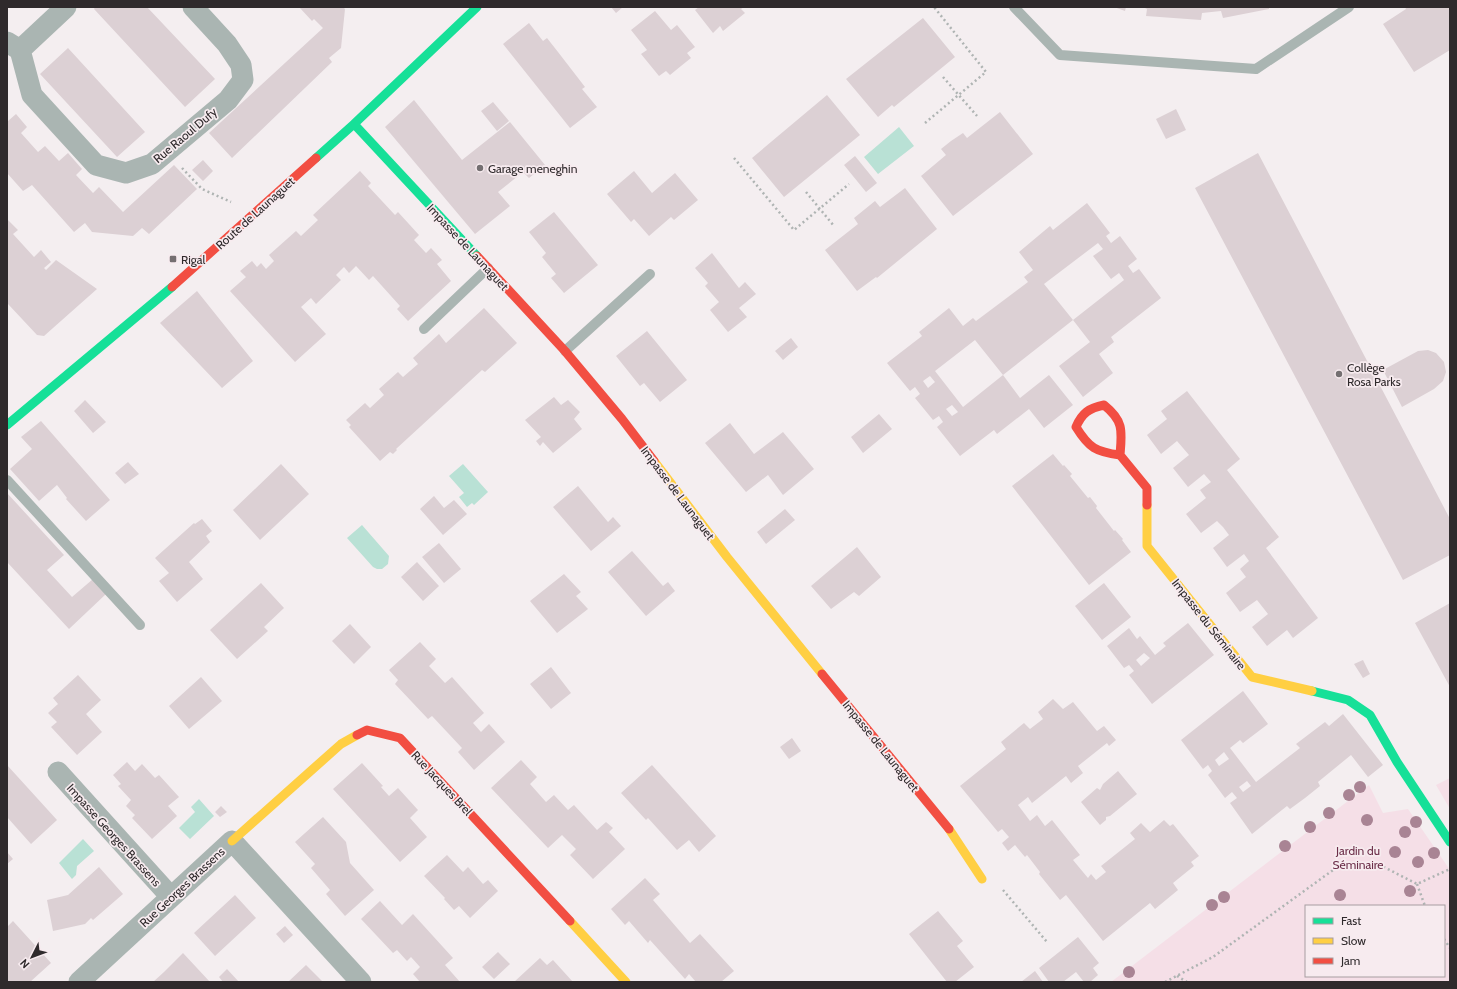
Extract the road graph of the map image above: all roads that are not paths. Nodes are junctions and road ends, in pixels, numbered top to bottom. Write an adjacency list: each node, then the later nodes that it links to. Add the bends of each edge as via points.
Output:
1 (66, 7): 6 (street)
2 (193, 7): 6 (street, Rue Raoul Dufy, via 231,49 241,65 243,80 228,100 152,164 126,173 96,165 32,95)
3 (477, 7): 7 (street, Route de Launaguet)
4 (1014, 7): 5 (lane, via 1060,56 1256,69)
5 (1349, 7)
6 (14, 46)
7 (354, 124): 8 (street, Impasse de Launaguet); 12 (street, Route de Launaguet, via 188,273)
8 (488, 268): 10 (lane); 11 (street, Impasse de Launaguet)
9 (650, 274): 11 (lane)
10 (424, 329)
11 (565, 351): 19 (street, Impasse de Launaguet, via 622,419 727,557 946,825)
12 (7, 425)
13 (1120, 455): 13 (street, via 1099,452 1085,442 1076,427 1080,416 1090,407 1104,405 1114,413 1122,428); 18 (street, Impasse du Séminaire, via 1147,488 1147,546 1252,677 1348,700 1370,715 1396,762)
14 (7, 480): 15 (lane)
15 (140, 625)
16 (58, 772): 20 (street, Impasse Georges Brassens)
17 (232, 841): 20 (street, Rue Georges Brassens); 22 (street, Rue Georges Brassens); 23 (street, Rue Jacques Brel, via 341,744 367,730 400,738)
18 (1450, 842)
19 (982, 879)
20 (170, 898): 21 (street, Rue Georges Brassens)
21 (79, 982)
22 (361, 982)
23 (626, 982)

